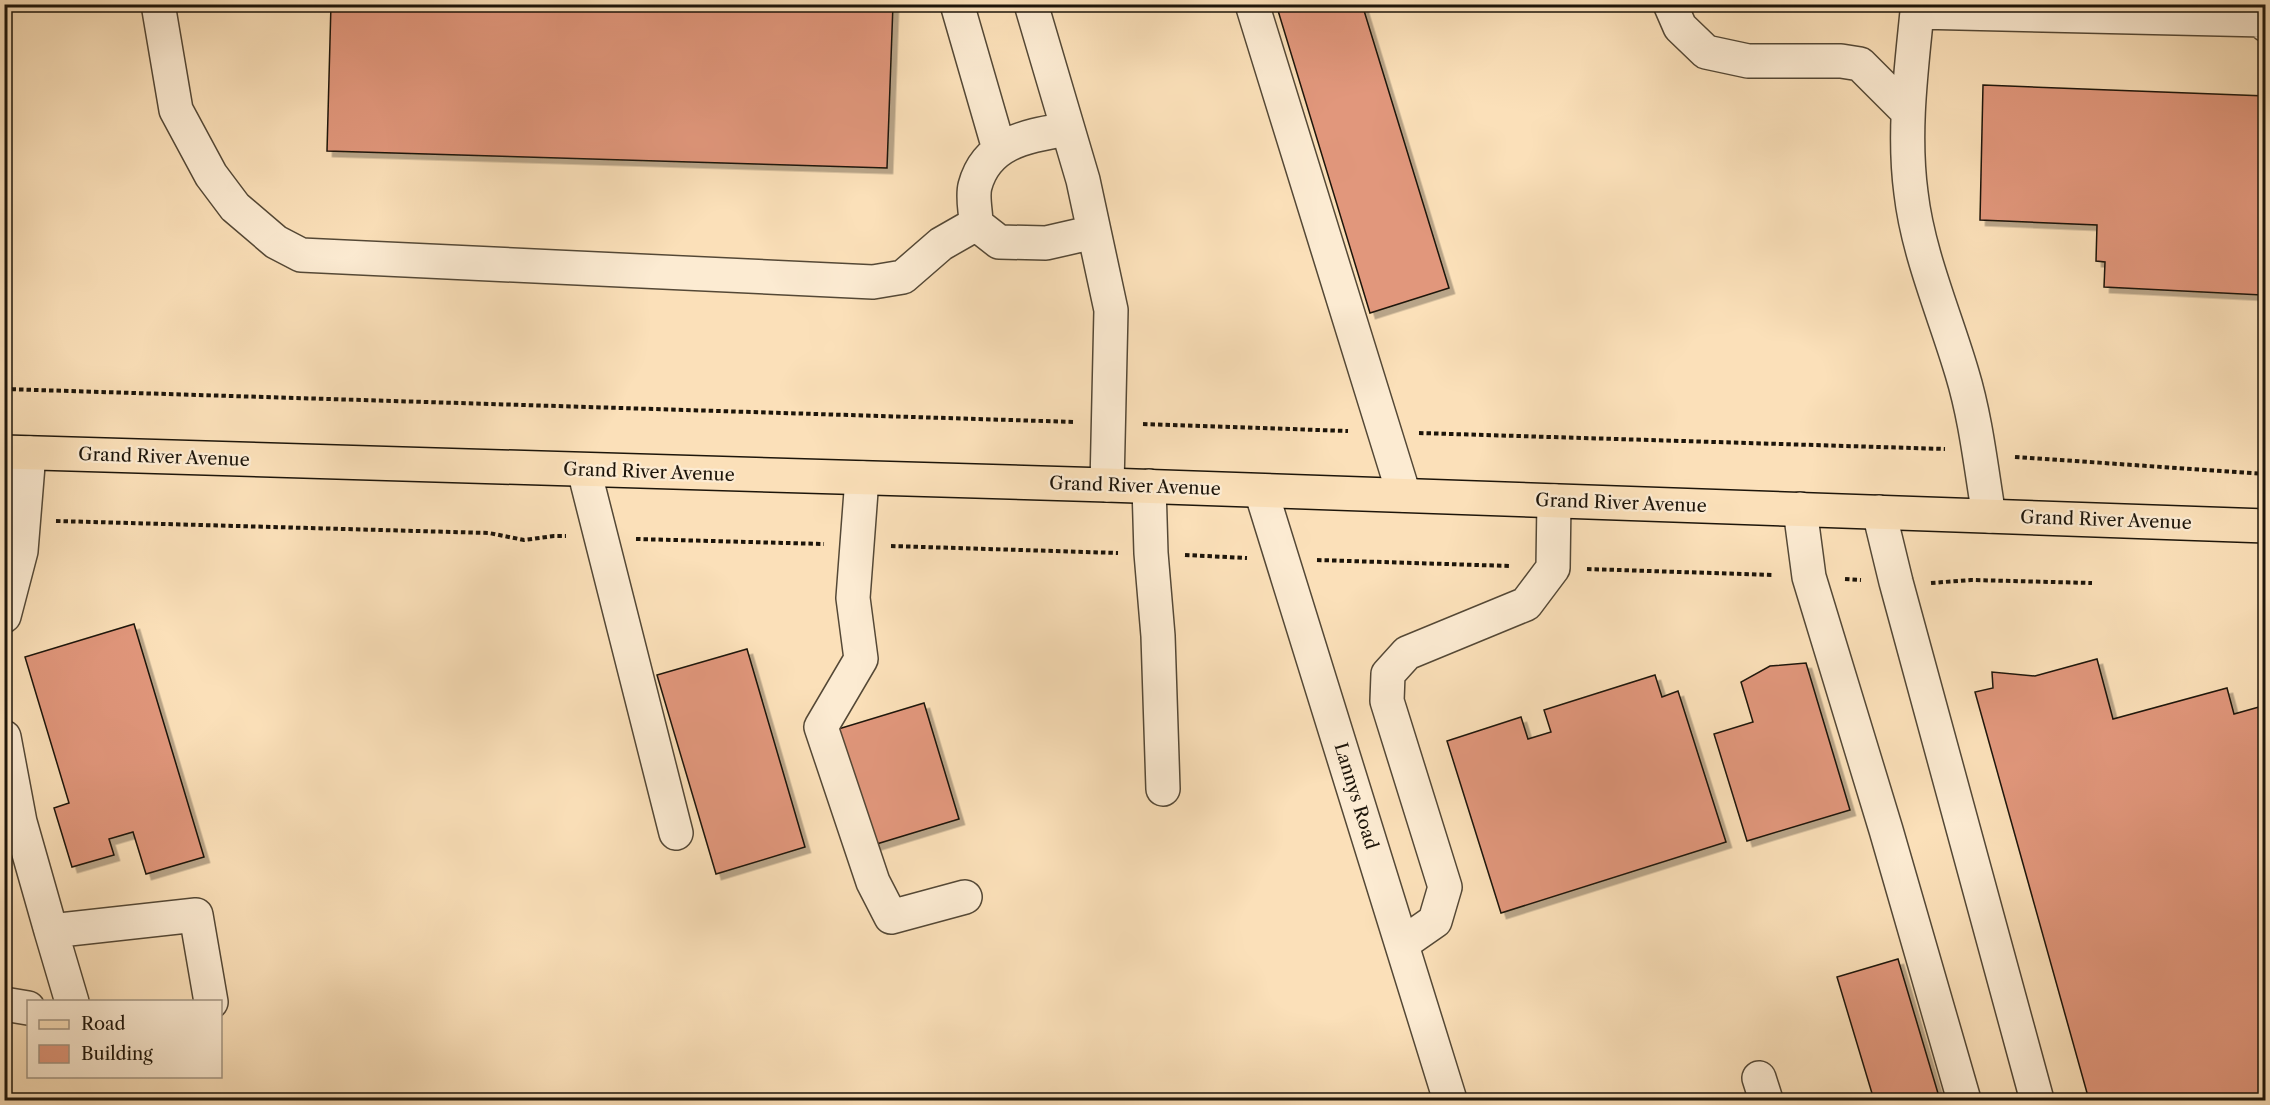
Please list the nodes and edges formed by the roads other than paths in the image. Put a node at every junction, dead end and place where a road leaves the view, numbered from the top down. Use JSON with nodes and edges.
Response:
{"nodes":[{"id":1,"x":158,"y":4,"type":"edge"},
{"id":2,"x":957,"y":4,"type":"edge"},
{"id":3,"x":1031,"y":4,"type":"edge"},
{"id":4,"x":1252,"y":4,"type":"edge"},
{"id":5,"x":1671,"y":4,"type":"edge"},
{"id":6,"x":1916,"y":8,"type":"edge"},
{"id":7,"x":2265,"y":25,"type":"edge"},
{"id":8,"x":1908,"y":112,"type":"junction"},
{"id":9,"x":1068,"y":129,"type":"junction"},
{"id":10,"x":999,"y":149,"type":"junction"},
{"id":11,"x":976,"y":224,"type":"junction"},
{"id":12,"x":1094,"y":232,"type":"junction"},
{"id":13,"x":17,"y":453,"type":"edge"},
{"id":14,"x":584,"y":470,"type":"junction"},
{"id":15,"x":862,"y":478,"type":"junction"},
{"id":16,"x":1107,"y":485,"type":"junction"},
{"id":17,"x":1149,"y":486,"type":"junction"},
{"id":18,"x":1262,"y":491,"type":"junction"},
{"id":19,"x":1404,"y":495,"type":"junction"},
{"id":20,"x":1554,"y":501,"type":"junction"},
{"id":21,"x":1800,"y":509,"type":"junction"},
{"id":22,"x":1879,"y":512,"type":"junction"},
{"id":23,"x":1989,"y":516,"type":"junction"},
{"id":24,"x":2265,"y":526,"type":"edge"},
{"id":25,"x":4,"y":616,"type":"edge"},
{"id":26,"x":4,"y":737,"type":"edge"},
{"id":27,"x":1163,"y":789,"type":"dead end"},
{"id":28,"x":676,"y":833,"type":"dead end"},
{"id":29,"x":965,"y":897,"type":"dead end"},
{"id":30,"x":51,"y":931,"type":"junction"},
{"id":31,"x":1402,"y":944,"type":"junction"},
{"id":32,"x":71,"y":1000,"type":"edge"},
{"id":33,"x":211,"y":1000,"type":"edge"},
{"id":34,"x":4,"y":1004,"type":"edge"},
{"id":35,"x":27,"y":1008,"type":"edge"},
{"id":36,"x":1450,"y":1101,"type":"edge"},
{"id":37,"x":1964,"y":1101,"type":"edge"},
{"id":38,"x":2037,"y":1101,"type":"edge"}],
"edges":[{"from":1,"to":11,"type":"street"},
{"from":2,"to":10,"type":"street"},
{"from":3,"to":9,"type":"street"},
{"from":4,"to":19,"type":"street"},
{"from":5,"to":8,"type":"street"},
{"from":6,"to":7,"type":"street"},
{"from":6,"to":8,"type":"street"},
{"from":8,"to":23,"type":"street"},
{"from":9,"to":10,"type":"street"},
{"from":9,"to":12,"type":"street"},
{"from":10,"to":11,"type":"street"},
{"from":11,"to":12,"type":"street"},
{"from":12,"to":16,"type":"street"},
{"from":13,"to":14,"type":"main road","name":"Grand River Avenue"},
{"from":13,"to":25,"type":"street"},
{"from":14,"to":15,"type":"main road","name":"Grand River Avenue"},
{"from":14,"to":28,"type":"street"},
{"from":15,"to":16,"type":"main road","name":"Grand River Avenue"},
{"from":15,"to":29,"type":"street"},
{"from":16,"to":17,"type":"main road","name":"Grand River Avenue"},
{"from":17,"to":18,"type":"main road","name":"Grand River Avenue"},
{"from":17,"to":27,"type":"street"},
{"from":18,"to":19,"type":"main road","name":"Grand River Avenue"},
{"from":18,"to":31,"type":"street","name":"Lannys Road"},
{"from":19,"to":20,"type":"main road","name":"Grand River Avenue"},
{"from":20,"to":21,"type":"main road","name":"Grand River Avenue"},
{"from":20,"to":31,"type":"street"},
{"from":21,"to":22,"type":"main road","name":"Grand River Avenue"},
{"from":21,"to":37,"type":"street"},
{"from":22,"to":23,"type":"main road","name":"Grand River Avenue"},
{"from":22,"to":38,"type":"street"},
{"from":23,"to":24,"type":"main road","name":"Grand River Avenue"},
{"from":26,"to":30,"type":"street"},
{"from":30,"to":32,"type":"street"},
{"from":30,"to":33,"type":"street"},
{"from":31,"to":36,"type":"street","name":"Lannys Road"},
{"from":34,"to":35,"type":"street"}]}
